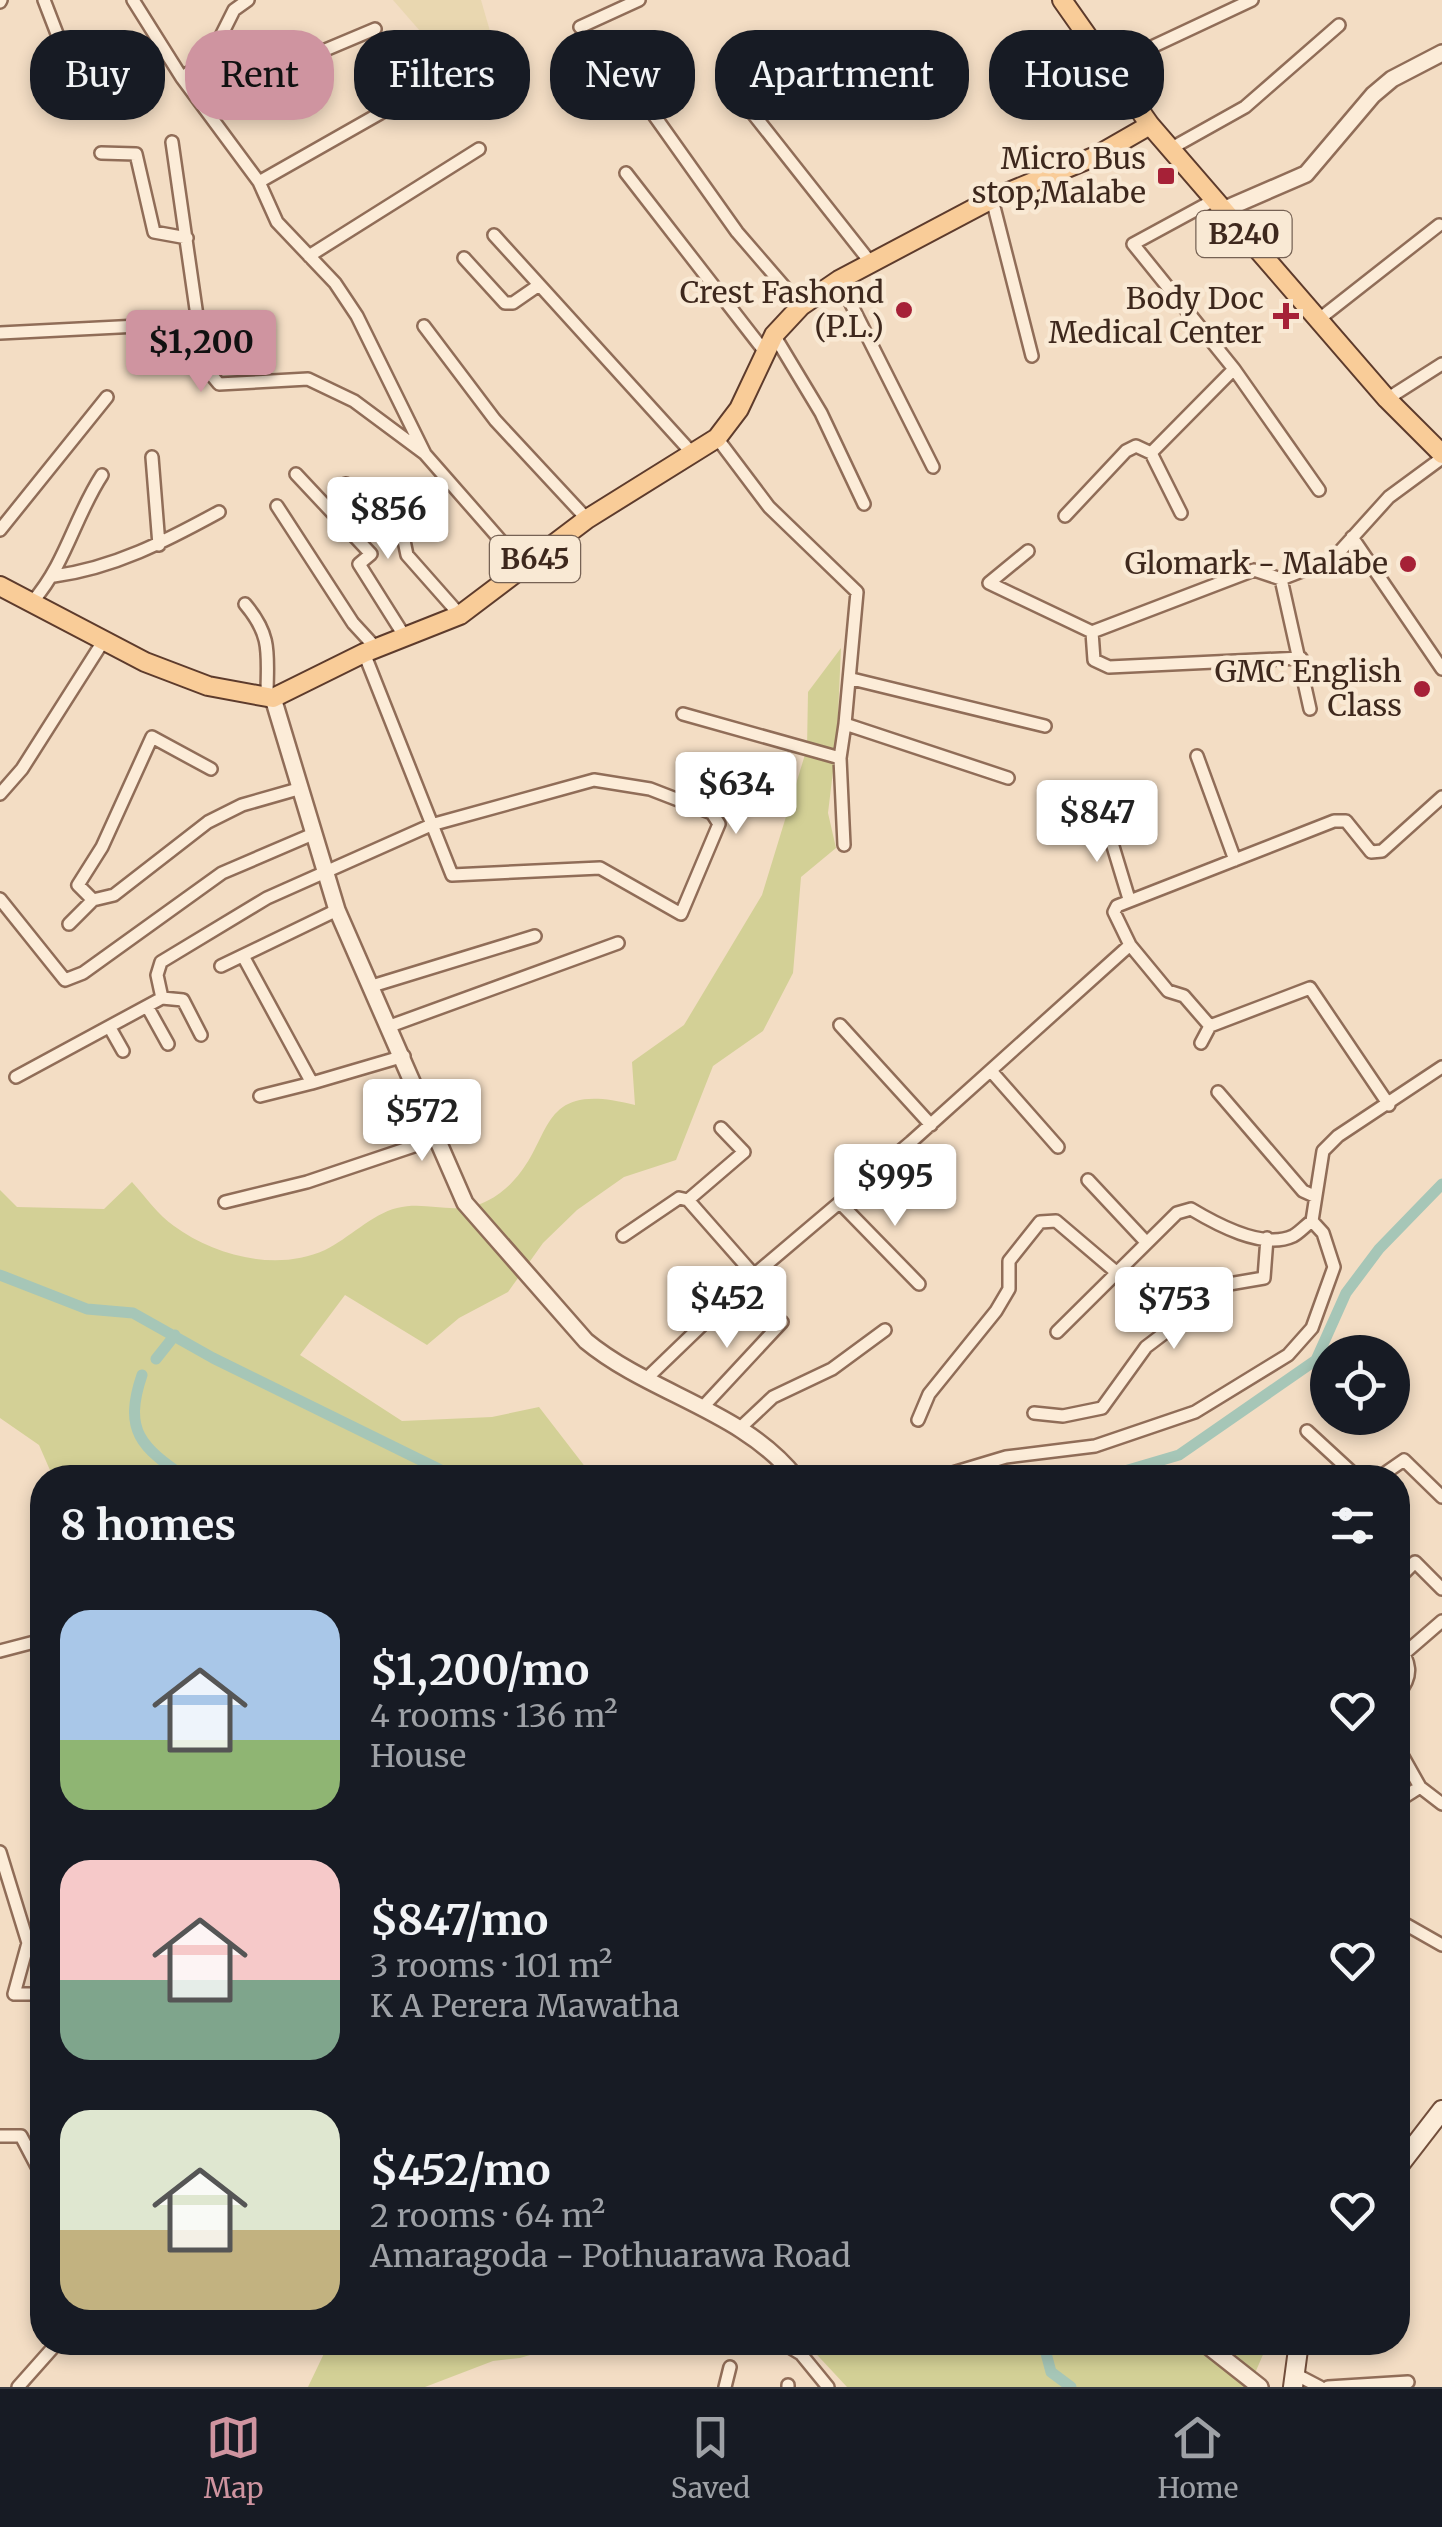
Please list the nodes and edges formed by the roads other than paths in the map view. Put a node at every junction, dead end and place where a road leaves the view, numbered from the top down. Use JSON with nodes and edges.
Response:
{"nodes":[{"id":1,"x":44,"y":0,"type":"edge"},
{"id":2,"x":133,"y":0,"type":"edge"},
{"id":3,"x":248,"y":0,"type":"edge"},
{"id":4,"x":639,"y":0,"type":"edge"},
{"id":5,"x":1062,"y":0,"type":"edge"},
{"id":6,"x":1252,"y":0,"type":"edge"},
{"id":7,"x":1339,"y":25,"type":"dead end"},
{"id":8,"x":580,"y":26,"type":"dead end"},
{"id":9,"x":375,"y":29,"type":"dead end"},
{"id":10,"x":56,"y":30,"type":"edge"},
{"id":11,"x":1081,"y":30,"type":"edge"},
{"id":12,"x":1164,"y":41,"type":"edge"},
{"id":13,"x":334,"y":46,"type":"edge"},
{"id":14,"x":1442,"y":54,"type":"edge"},
{"id":15,"x":182,"y":78,"type":"junction"},
{"id":16,"x":185,"y":82,"type":"edge"},
{"id":17,"x":213,"y":120,"type":"edge"},
{"id":18,"x":368,"y":120,"type":"edge"},
{"id":19,"x":657,"y":120,"type":"edge"},
{"id":20,"x":758,"y":120,"type":"edge"},
{"id":21,"x":1147,"y":120,"type":"edge"},
{"id":22,"x":1150,"y":124,"type":"junction"},
{"id":23,"x":172,"y":142,"type":"dead end"},
{"id":24,"x":478,"y":149,"type":"dead end"},
{"id":25,"x":1170,"y":149,"type":"junction"},
{"id":26,"x":101,"y":153,"type":"dead end"},
{"id":27,"x":626,"y":174,"type":"dead end"},
{"id":28,"x":259,"y":182,"type":"junction"},
{"id":29,"x":992,"y":199,"type":"junction"},
{"id":30,"x":1219,"y":205,"type":"junction"},
{"id":31,"x":1438,"y":225,"type":"dead end"},
{"id":32,"x":494,"y":235,"type":"dead end"},
{"id":33,"x":187,"y":238,"type":"junction"},
{"id":34,"x":309,"y":256,"type":"junction"},
{"id":35,"x":464,"y":258,"type":"dead end"},
{"id":36,"x":871,"y":264,"type":"junction"},
{"id":37,"x":839,"y":280,"type":"junction"},
{"id":38,"x":540,"y":285,"type":"junction"},
{"id":39,"x":801,"y":306,"type":"junction"},
{"id":40,"x":1318,"y":320,"type":"junction"},
{"id":41,"x":198,"y":324,"type":"junction"},
{"id":42,"x":424,"y":326,"type":"dead end"},
{"id":43,"x":0,"y":334,"type":"edge"},
{"id":44,"x":769,"y":344,"type":"junction"},
{"id":45,"x":1032,"y":356,"type":"dead end"},
{"id":46,"x":1442,"y":364,"type":"edge"},
{"id":47,"x":1234,"y":369,"type":"junction"},
{"id":48,"x":107,"y":396,"type":"dead end"},
{"id":49,"x":1387,"y":398,"type":"junction"},
{"id":50,"x":718,"y":438,"type":"junction"},
{"id":51,"x":692,"y":453,"type":"junction"},
{"id":52,"x":1150,"y":453,"type":"junction"},
{"id":53,"x":425,"y":454,"type":"junction"},
{"id":54,"x":1442,"y":456,"type":"edge"},
{"id":55,"x":152,"y":457,"type":"dead end"},
{"id":56,"x":933,"y":466,"type":"dead end"},
{"id":57,"x":296,"y":474,"type":"dead end"},
{"id":58,"x":102,"y":475,"type":"dead end"},
{"id":59,"x":346,"y":484,"type":"dead end"},
{"id":60,"x":1319,"y":490,"type":"dead end"},
{"id":61,"x":864,"y":504,"type":"dead end"},
{"id":62,"x":277,"y":506,"type":"dead end"},
{"id":63,"x":218,"y":512,"type":"dead end"},
{"id":64,"x":1181,"y":513,"type":"dead end"},
{"id":65,"x":1065,"y":516,"type":"dead end"},
{"id":66,"x":587,"y":519,"type":"junction"},
{"id":67,"x":0,"y":530,"type":"edge"},
{"id":68,"x":1352,"y":537,"type":"junction"},
{"id":69,"x":159,"y":545,"type":"junction"},
{"id":70,"x":1028,"y":551,"type":"dead end"},
{"id":71,"x":524,"y":567,"type":"junction"},
{"id":72,"x":54,"y":576,"type":"junction"},
{"id":73,"x":1281,"y":579,"type":"junction"},
{"id":74,"x":0,"y":586,"type":"edge"},
{"id":75,"x":33,"y":601,"type":"junction"},
{"id":76,"x":245,"y":604,"type":"dead end"},
{"id":77,"x":460,"y":615,"type":"junction"},
{"id":78,"x":1092,"y":632,"type":"junction"},
{"id":79,"x":406,"y":637,"type":"junction"},
{"id":80,"x":104,"y":640,"type":"junction"},
{"id":81,"x":370,"y":651,"type":"junction"},
{"id":82,"x":1301,"y":658,"type":"junction"},
{"id":83,"x":1442,"y":670,"type":"edge"},
{"id":84,"x":852,"y":679,"type":"junction"},
{"id":85,"x":270,"y":697,"type":"junction"},
{"id":86,"x":1310,"y":709,"type":"dead end"},
{"id":87,"x":683,"y":714,"type":"dead end"},
{"id":88,"x":845,"y":724,"type":"junction"},
{"id":89,"x":1045,"y":726,"type":"dead end"},
{"id":90,"x":1197,"y":756,"type":"dead end"},
{"id":91,"x":840,"y":758,"type":"junction"},
{"id":92,"x":211,"y":769,"type":"dead end"},
{"id":93,"x":1008,"y":778,"type":"dead end"},
{"id":94,"x":298,"y":789,"type":"junction"},
{"id":95,"x":0,"y":794,"type":"edge"},
{"id":96,"x":1442,"y":797,"type":"edge"},
{"id":97,"x":1104,"y":820,"type":"dead end"},
{"id":98,"x":431,"y":826,"type":"junction"},
{"id":99,"x":313,"y":834,"type":"junction"},
{"id":100,"x":844,"y":845,"type":"dead end"},
{"id":101,"x":1234,"y":860,"type":"junction"},
{"id":102,"x":324,"y":871,"type":"junction"},
{"id":103,"x":0,"y":899,"type":"edge"},
{"id":104,"x":1129,"y":899,"type":"junction"},
{"id":105,"x":94,"y":900,"type":"junction"},
{"id":106,"x":338,"y":910,"type":"junction"},
{"id":107,"x":69,"y":924,"type":"dead end"},
{"id":108,"x":535,"y":936,"type":"dead end"},
{"id":109,"x":618,"y":943,"type":"dead end"},
{"id":110,"x":1130,"y":944,"type":"junction"},
{"id":111,"x":243,"y":956,"type":"junction"},
{"id":112,"x":221,"y":966,"type":"dead end"},
{"id":113,"x":372,"y":986,"type":"junction"},
{"id":114,"x":162,"y":998,"type":"junction"},
{"id":115,"x":148,"y":1008,"type":"junction"},
{"id":116,"x":840,"y":1025,"type":"dead end"},
{"id":117,"x":390,"y":1026,"type":"junction"},
{"id":118,"x":1210,"y":1026,"type":"junction"},
{"id":119,"x":110,"y":1028,"type":"junction"},
{"id":120,"x":201,"y":1035,"type":"dead end"},
{"id":121,"x":168,"y":1044,"type":"dead end"},
{"id":122,"x":1201,"y":1044,"type":"dead end"},
{"id":123,"x":123,"y":1052,"type":"dead end"},
{"id":124,"x":404,"y":1056,"type":"junction"},
{"id":125,"x":1442,"y":1067,"type":"edge"},
{"id":126,"x":992,"y":1071,"type":"junction"},
{"id":127,"x":16,"y":1077,"type":"dead end"},
{"id":128,"x":312,"y":1083,"type":"junction"},
{"id":129,"x":1218,"y":1092,"type":"dead end"},
{"id":130,"x":260,"y":1096,"type":"dead end"},
{"id":131,"x":1389,"y":1105,"type":"junction"},
{"id":132,"x":931,"y":1125,"type":"junction"},
{"id":133,"x":720,"y":1128,"type":"dead end"},
{"id":134,"x":436,"y":1139,"type":"junction"},
{"id":135,"x":1058,"y":1148,"type":"dead end"},
{"id":136,"x":1088,"y":1180,"type":"dead end"},
{"id":137,"x":1314,"y":1196,"type":"junction"},
{"id":138,"x":688,"y":1200,"type":"junction"},
{"id":139,"x":225,"y":1202,"type":"dead end"},
{"id":140,"x":841,"y":1204,"type":"junction"},
{"id":141,"x":1312,"y":1221,"type":"junction"},
{"id":142,"x":622,"y":1236,"type":"dead end"},
{"id":143,"x":1267,"y":1238,"type":"junction"},
{"id":144,"x":1146,"y":1242,"type":"junction"},
{"id":145,"x":1116,"y":1272,"type":"junction"},
{"id":146,"x":754,"y":1275,"type":"junction"},
{"id":147,"x":919,"y":1284,"type":"dead end"},
{"id":148,"x":782,"y":1322,"type":"dead end"},
{"id":149,"x":885,"y":1330,"type":"dead end"},
{"id":150,"x":1057,"y":1332,"type":"dead end"},
{"id":151,"x":646,"y":1380,"type":"junction"},
{"id":152,"x":702,"y":1408,"type":"junction"},
{"id":153,"x":1034,"y":1413,"type":"dead end"},
{"id":154,"x":918,"y":1420,"type":"dead end"},
{"id":155,"x":738,"y":1429,"type":"junction"},
{"id":156,"x":1307,"y":1431,"type":"dead end"},
{"id":157,"x":781,"y":1465,"type":"edge"},
{"id":158,"x":979,"y":1465,"type":"edge"},
{"id":159,"x":1344,"y":1465,"type":"edge"},
{"id":160,"x":1410,"y":1466,"type":"edge"},
{"id":161,"x":1442,"y":1497,"type":"edge"},
{"id":162,"x":1410,"y":1567,"type":"edge"},
{"id":163,"x":1442,"y":1589,"type":"edge"},
{"id":164,"x":1442,"y":1620,"type":"edge"},
{"id":165,"x":30,"y":1643,"type":"edge"},
{"id":166,"x":1410,"y":1649,"type":"edge"},
{"id":167,"x":0,"y":1650,"type":"edge"},
{"id":168,"x":1410,"y":1769,"type":"edge"},
{"id":169,"x":1420,"y":1787,"type":"junction"},
{"id":170,"x":1410,"y":1793,"type":"edge"},
{"id":171,"x":1442,"y":1804,"type":"edge"},
{"id":172,"x":0,"y":1852,"type":"edge"},
{"id":173,"x":1410,"y":1927,"type":"edge"},
{"id":174,"x":1442,"y":1945,"type":"edge"},
{"id":175,"x":7,"y":1995,"type":"edge"},
{"id":176,"x":1442,"y":2110,"type":"edge"},
{"id":177,"x":0,"y":2136,"type":"edge"},
{"id":178,"x":30,"y":2144,"type":"edge"},
{"id":179,"x":1410,"y":2151,"type":"edge"},
{"id":180,"x":46,"y":2355,"type":"edge"},
{"id":181,"x":802,"y":2355,"type":"edge"},
{"id":182,"x":1219,"y":2355,"type":"edge"},
{"id":183,"x":1297,"y":2355,"type":"edge"},
{"id":184,"x":730,"y":2367,"type":"dead end"},
{"id":185,"x":1294,"y":2380,"type":"edge"},
{"id":186,"x":1408,"y":2382,"type":"dead end"},
{"id":187,"x":18,"y":2387,"type":"edge"},
{"id":188,"x":725,"y":2387,"type":"edge"},
{"id":189,"x":828,"y":2387,"type":"edge"},
{"id":190,"x":1260,"y":2387,"type":"edge"},
{"id":191,"x":1320,"y":2387,"type":"edge"},
{"id":192,"x":1328,"y":2387,"type":"edge"}],
"edges":[{"from":1,"to":10,"type":"street"},
{"from":2,"to":15,"type":"street"},
{"from":3,"to":15,"type":"street"},
{"from":4,"to":8,"type":"street"},
{"from":5,"to":11,"type":"main road","number":"B240"},
{"from":6,"to":12,"type":"street"},
{"from":7,"to":25,"type":"street"},
{"from":9,"to":13,"type":"street"},
{"from":14,"to":30,"type":"street"},
{"from":15,"to":16,"type":"street"},
{"from":17,"to":28,"type":"street"},
{"from":18,"to":28,"type":"street"},
{"from":19,"to":39,"type":"street"},
{"from":20,"to":36,"type":"street"},
{"from":21,"to":22,"type":"main road","number":"B240"},
{"from":22,"to":25,"type":"main road","number":"B240"},
{"from":22,"to":29,"type":"main road","number":"B645"},
{"from":23,"to":33,"type":"street"},
{"from":24,"to":34,"type":"street"},
{"from":25,"to":30,"type":"main road","number":"B240"},
{"from":26,"to":33,"type":"street"},
{"from":27,"to":44,"type":"street"},
{"from":28,"to":34,"type":"street"},
{"from":29,"to":36,"type":"main road","number":"B645"},
{"from":29,"to":45,"type":"street"},
{"from":30,"to":40,"type":"main road","number":"B240"},
{"from":30,"to":47,"type":"street"},
{"from":31,"to":40,"type":"street"},
{"from":32,"to":38,"type":"street"},
{"from":33,"to":41,"type":"street"},
{"from":34,"to":53,"type":"street"},
{"from":35,"to":38,"type":"street"},
{"from":36,"to":37,"type":"main road","number":"B645"},
{"from":37,"to":39,"type":"main road","number":"B645"},
{"from":37,"to":56,"type":"street"},
{"from":38,"to":51,"type":"street"},
{"from":39,"to":44,"type":"main road","number":"B645"},
{"from":40,"to":49,"type":"main road","number":"B240"},
{"from":41,"to":43,"type":"street"},
{"from":41,"to":53,"type":"street"},
{"from":42,"to":66,"type":"street"},
{"from":44,"to":50,"type":"main road","number":"B645"},
{"from":44,"to":61,"type":"street"},
{"from":46,"to":49,"type":"street"},
{"from":47,"to":52,"type":"street"},
{"from":47,"to":60,"type":"street"},
{"from":48,"to":67,"type":"street"},
{"from":49,"to":54,"type":"main road","number":"B240"},
{"from":50,"to":51,"type":"main road","number":"B645"},
{"from":50,"to":84,"type":"street"},
{"from":51,"to":66,"type":"main road","number":"B645"},
{"from":52,"to":64,"type":"street"},
{"from":52,"to":65,"type":"street"},
{"from":53,"to":71,"type":"street"},
{"from":54,"to":68,"type":"street"},
{"from":55,"to":69,"type":"street"},
{"from":57,"to":79,"type":"street"},
{"from":58,"to":72,"type":"street"},
{"from":59,"to":77,"type":"street"},
{"from":62,"to":81,"type":"street"},
{"from":63,"to":69,"type":"street"},
{"from":66,"to":71,"type":"main road","number":"B645"},
{"from":68,"to":73,"type":"street"},
{"from":68,"to":83,"type":"street"},
{"from":69,"to":72,"type":"street"},
{"from":70,"to":78,"type":"street"},
{"from":71,"to":77,"type":"main road","number":"B645"},
{"from":72,"to":75,"type":"street"},
{"from":73,"to":78,"type":"street"},
{"from":73,"to":82,"type":"street"},
{"from":74,"to":75,"type":"main road"},
{"from":75,"to":80,"type":"main road"},
{"from":76,"to":85,"type":"street"},
{"from":77,"to":79,"type":"main road","number":"B645"},
{"from":78,"to":82,"type":"street"},
{"from":79,"to":81,"type":"main road","number":"B645"},
{"from":80,"to":85,"type":"main road"},
{"from":80,"to":95,"type":"street"},
{"from":81,"to":85,"type":"main road","number":"B645"},
{"from":81,"to":98,"type":"street"},
{"from":82,"to":86,"type":"street"},
{"from":84,"to":88,"type":"street"},
{"from":84,"to":89,"type":"street"},
{"from":85,"to":94,"type":"street"},
{"from":87,"to":91,"type":"street"},
{"from":88,"to":91,"type":"street"},
{"from":88,"to":93,"type":"street"},
{"from":90,"to":101,"type":"street"},
{"from":91,"to":100,"type":"street"},
{"from":92,"to":105,"type":"street"},
{"from":94,"to":99,"type":"street"},
{"from":94,"to":105,"type":"street"},
{"from":96,"to":101,"type":"street"},
{"from":97,"to":104,"type":"street"},
{"from":98,"to":98,"type":"street"},
{"from":98,"to":102,"type":"street"},
{"from":99,"to":102,"type":"street"},
{"from":99,"to":103,"type":"street"},
{"from":101,"to":104,"type":"street"},
{"from":102,"to":106,"type":"street"},
{"from":102,"to":114,"type":"street"},
{"from":104,"to":110,"type":"street"},
{"from":105,"to":107,"type":"street"},
{"from":106,"to":111,"type":"street"},
{"from":106,"to":113,"type":"street"},
{"from":108,"to":113,"type":"street"},
{"from":109,"to":117,"type":"street"},
{"from":110,"to":118,"type":"street"},
{"from":110,"to":126,"type":"street"},
{"from":111,"to":112,"type":"street"},
{"from":111,"to":128,"type":"street"},
{"from":113,"to":117,"type":"street"},
{"from":114,"to":115,"type":"street"},
{"from":114,"to":120,"type":"street"},
{"from":115,"to":119,"type":"street"},
{"from":115,"to":121,"type":"street"},
{"from":116,"to":132,"type":"street"},
{"from":117,"to":124,"type":"street"},
{"from":118,"to":122,"type":"street"},
{"from":118,"to":131,"type":"street"},
{"from":119,"to":123,"type":"street"},
{"from":119,"to":127,"type":"street"},
{"from":124,"to":128,"type":"street"},
{"from":124,"to":134,"type":"street"},
{"from":125,"to":131,"type":"street"},
{"from":126,"to":132,"type":"street"},
{"from":126,"to":135,"type":"street"},
{"from":128,"to":130,"type":"street"},
{"from":129,"to":137,"type":"street"},
{"from":131,"to":137,"type":"street"},
{"from":132,"to":140,"type":"street"},
{"from":133,"to":138,"type":"street"},
{"from":134,"to":139,"type":"street"},
{"from":134,"to":151,"type":"street"},
{"from":136,"to":144,"type":"street"},
{"from":137,"to":141,"type":"street"},
{"from":138,"to":142,"type":"street"},
{"from":138,"to":146,"type":"street"},
{"from":140,"to":146,"type":"street"},
{"from":140,"to":147,"type":"street"},
{"from":141,"to":143,"type":"street"},
{"from":141,"to":158,"type":"street"},
{"from":143,"to":144,"type":"street"},
{"from":143,"to":153,"type":"street"},
{"from":144,"to":145,"type":"street"},
{"from":145,"to":150,"type":"street"},
{"from":145,"to":154,"type":"street"},
{"from":146,"to":151,"type":"street"},
{"from":148,"to":152,"type":"street"},
{"from":149,"to":155,"type":"street"},
{"from":151,"to":152,"type":"street"},
{"from":152,"to":155,"type":"street"},
{"from":155,"to":157,"type":"street"},
{"from":156,"to":159,"type":"street"},
{"from":160,"to":161,"type":"street"},
{"from":162,"to":163,"type":"street"},
{"from":164,"to":166,"type":"street"},
{"from":165,"to":167,"type":"street"},
{"from":168,"to":169,"type":"street"},
{"from":169,"to":170,"type":"street"},
{"from":169,"to":171,"type":"street"},
{"from":172,"to":175,"type":"street"},
{"from":173,"to":174,"type":"street"},
{"from":176,"to":179,"type":"main road"},
{"from":177,"to":178,"type":"street"},
{"from":180,"to":187,"type":"street"},
{"from":181,"to":189,"type":"street"},
{"from":182,"to":190,"type":"street"},
{"from":183,"to":185,"type":"main road"},
{"from":184,"to":188,"type":"street"},
{"from":185,"to":191,"type":"street"},
{"from":186,"to":192,"type":"street"}]}
